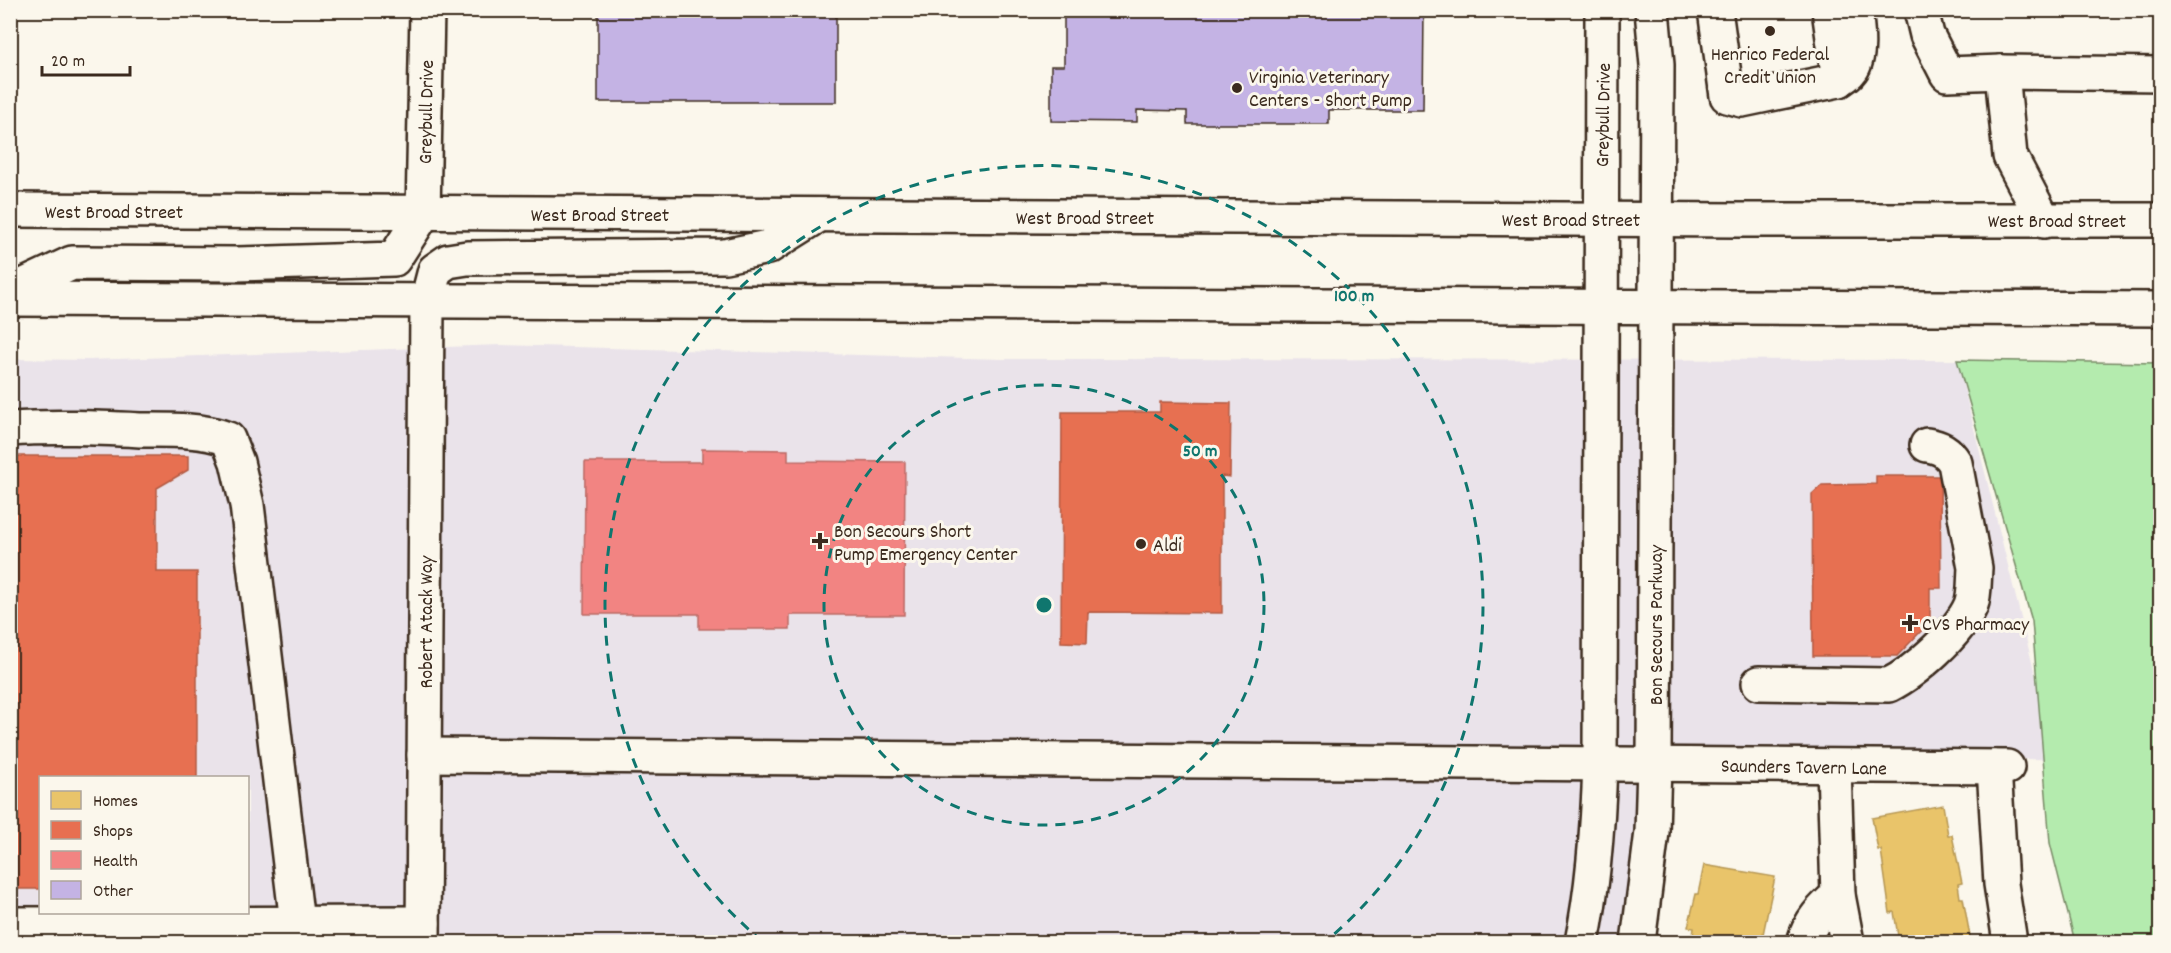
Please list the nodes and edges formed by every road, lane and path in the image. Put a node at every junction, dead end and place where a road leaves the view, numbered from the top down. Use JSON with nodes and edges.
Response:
{"nodes":[{"id":1,"x":427,"y":10,"type":"edge"},
{"id":2,"x":1602,"y":10,"type":"edge"},
{"id":3,"x":1652,"y":10,"type":"edge"},
{"id":4,"x":1715,"y":10,"type":"edge"},
{"id":5,"x":1829,"y":10,"type":"edge"},
{"id":6,"x":1855,"y":10,"type":"edge"},
{"id":7,"x":1921,"y":10,"type":"edge"},
{"id":8,"x":2002,"y":72,"type":"junction"},
{"id":9,"x":2160,"y":74,"type":"edge"},
{"id":10,"x":1839,"y":80,"type":"junction"},
{"id":11,"x":10,"y":210,"type":"edge"},
{"id":12,"x":423,"y":214,"type":"junction"},
{"id":13,"x":819,"y":215,"type":"junction"},
{"id":14,"x":1602,"y":219,"type":"junction"},
{"id":15,"x":1656,"y":219,"type":"junction"},
{"id":16,"x":2160,"y":220,"type":"edge"},
{"id":17,"x":2044,"y":221,"type":"junction"},
{"id":18,"x":10,"y":292,"type":"edge"},
{"id":19,"x":10,"y":299,"type":"edge"},
{"id":20,"x":426,"y":301,"type":"junction"},
{"id":21,"x":1601,"y":307,"type":"junction"},
{"id":22,"x":1655,"y":307,"type":"junction"},
{"id":23,"x":2160,"y":309,"type":"edge"},
{"id":24,"x":10,"y":429,"type":"edge"},
{"id":25,"x":1927,"y":445,"type":"dead end"},
{"id":26,"x":1759,"y":683,"type":"dead end"},
{"id":27,"x":424,"y":755,"type":"junction"},
{"id":28,"x":1600,"y":764,"type":"junction"},
{"id":29,"x":1654,"y":764,"type":"junction"},
{"id":30,"x":1834,"y":767,"type":"junction"},
{"id":31,"x":1838,"y":895,"type":"junction"},
{"id":32,"x":297,"y":923,"type":"junction"},
{"id":33,"x":10,"y":924,"type":"edge"},
{"id":34,"x":423,"y":933,"type":"edge"},
{"id":35,"x":1582,"y":942,"type":"edge"},
{"id":36,"x":1638,"y":942,"type":"edge"},
{"id":37,"x":1804,"y":942,"type":"edge"},
{"id":38,"x":1847,"y":942,"type":"edge"},
{"id":39,"x":2010,"y":942,"type":"edge"}],
"edges":[{"from":1,"to":12,"type":"main road","name":"Greybull Drive"},
{"from":2,"to":14,"type":"main road","name":"Greybull Drive"},
{"from":3,"to":15,"type":"main road"},
{"from":4,"to":10,"type":"main road"},
{"from":5,"to":10,"type":"main road"},
{"from":6,"to":10,"type":"main road"},
{"from":7,"to":8,"type":"main road"},
{"from":8,"to":9,"type":"main road"},
{"from":8,"to":17,"type":"main road"},
{"from":11,"to":12,"type":"main road","name":"West Broad Street"},
{"from":12,"to":13,"type":"main road","name":"West Broad Street"},
{"from":12,"to":18,"type":"main road"},
{"from":13,"to":14,"type":"main road","name":"West Broad Street"},
{"from":13,"to":20,"type":"main road","name":"Robert Atack Way"},
{"from":14,"to":15,"type":"main road","name":"West Broad Street"},
{"from":14,"to":21,"type":"main road","name":"Greybull Drive"},
{"from":15,"to":17,"type":"main road","name":"West Broad Street"},
{"from":15,"to":22,"type":"main road","name":"Bon Secours Parkway"},
{"from":16,"to":17,"type":"main road","name":"West Broad Street"},
{"from":19,"to":20,"type":"main road"},
{"from":20,"to":21,"type":"main road"},
{"from":20,"to":27,"type":"main road","name":"Robert Atack Way"},
{"from":21,"to":22,"type":"main road"},
{"from":21,"to":28,"type":"main road"},
{"from":22,"to":23,"type":"main road"},
{"from":22,"to":29,"type":"main road","name":"Bon Secours Parkway"},
{"from":24,"to":32,"type":"main road"},
{"from":25,"to":26,"type":"main road"},
{"from":27,"to":28,"type":"main road","name":"Saunders Tavern Lane"},
{"from":27,"to":34,"type":"main road","name":"Robert Atack Way"},
{"from":28,"to":29,"type":"main road","name":"Saunders Tavern Lane"},
{"from":28,"to":35,"type":"main road"},
{"from":29,"to":30,"type":"main road","name":"Saunders Tavern Lane"},
{"from":29,"to":36,"type":"main road","name":"Bon Secours Parkway"},
{"from":30,"to":31,"type":"main road"},
{"from":30,"to":39,"type":"main road","name":"Saunders Tavern Lane"},
{"from":31,"to":37,"type":"main road"},
{"from":31,"to":38,"type":"main road"},
{"from":32,"to":33,"type":"main road"},
{"from":32,"to":34,"type":"main road"}]}
